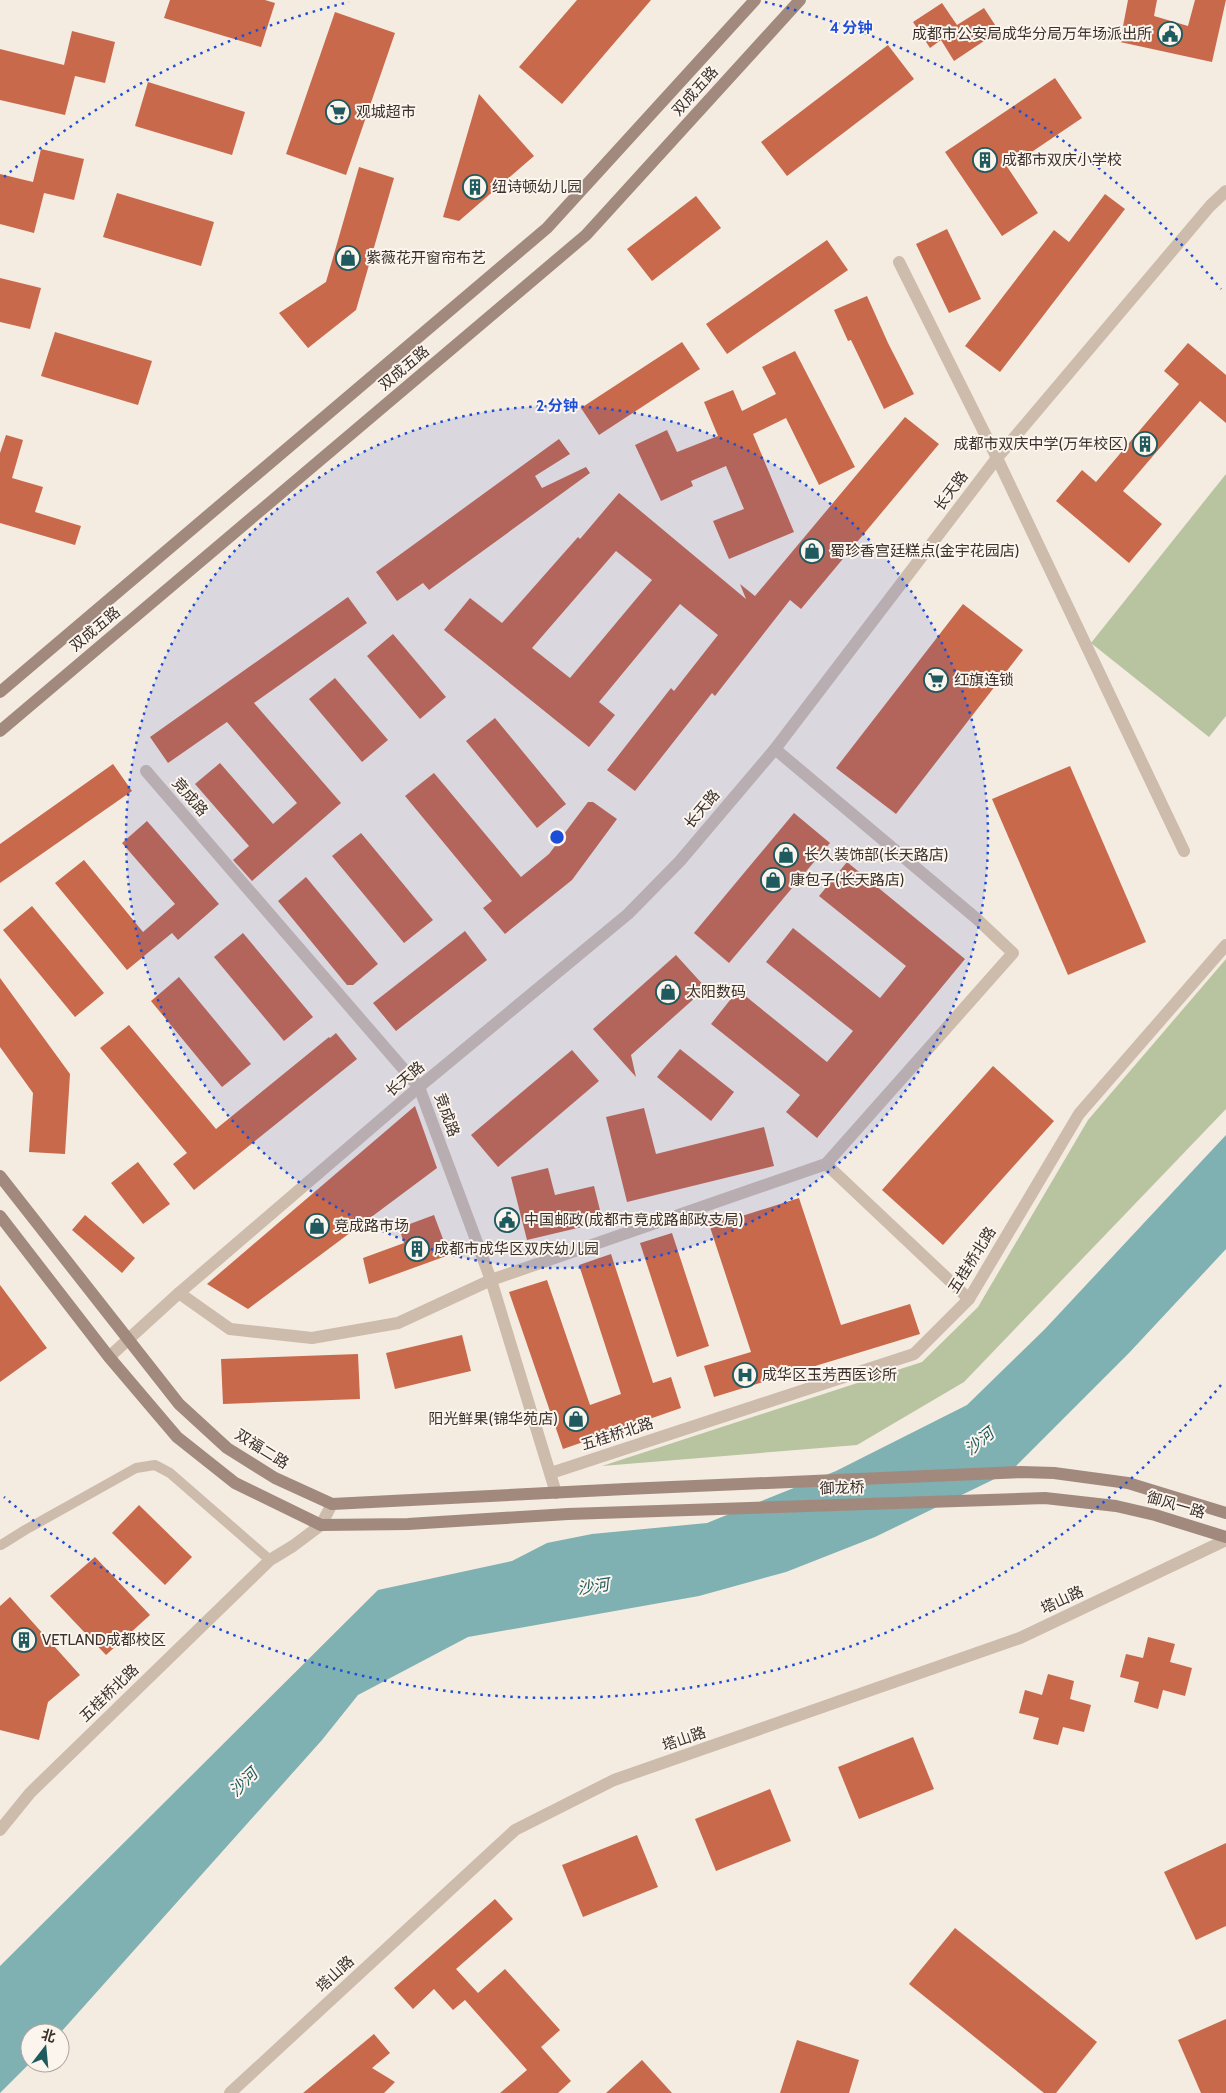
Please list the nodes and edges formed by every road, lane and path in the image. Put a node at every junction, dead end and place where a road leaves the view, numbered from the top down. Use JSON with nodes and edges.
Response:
{"nodes":[{"id":1,"x":755,"y":0,"type":"edge"},
{"id":2,"x":800,"y":0,"type":"edge"},
{"id":3,"x":1226,"y":191,"type":"edge"},
{"id":4,"x":899,"y":262,"type":"dead end"},
{"id":5,"x":997,"y":458,"type":"junction"},
{"id":6,"x":0,"y":692,"type":"edge"},
{"id":7,"x":0,"y":731,"type":"edge"},
{"id":8,"x":774,"y":749,"type":"junction"},
{"id":9,"x":146,"y":771,"type":"dead end"},
{"id":10,"x":1184,"y":851,"type":"dead end"},
{"id":11,"x":1226,"y":945,"type":"edge"},
{"id":12,"x":419,"y":1087,"type":"junction"},
{"id":13,"x":826,"y":1164,"type":"junction"},
{"id":14,"x":0,"y":1176,"type":"edge"},
{"id":15,"x":0,"y":1216,"type":"edge"},
{"id":16,"x":491,"y":1280,"type":"junction"},
{"id":17,"x":179,"y":1293,"type":"junction"},
{"id":18,"x":969,"y":1299,"type":"junction"},
{"id":19,"x":129,"y":1339,"type":"junction"},
{"id":20,"x":109,"y":1358,"type":"junction"},
{"id":21,"x":551,"y":1473,"type":"junction"},
{"id":22,"x":1128,"y":1483,"type":"joint"},
{"id":23,"x":626,"y":1489,"type":"joint"},
{"id":24,"x":556,"y":1493,"type":"junction"},
{"id":25,"x":332,"y":1504,"type":"junction"},
{"id":26,"x":1116,"y":1506,"type":"joint"},
{"id":27,"x":1226,"y":1513,"type":"edge"},
{"id":28,"x":321,"y":1525,"type":"junction"},
{"id":29,"x":1226,"y":1539,"type":"edge"},
{"id":30,"x":1,"y":1545,"type":"edge"},
{"id":31,"x":270,"y":1560,"type":"junction"},
{"id":32,"x":0,"y":1830,"type":"edge"},
{"id":33,"x":230,"y":2093,"type":"edge"}],
"edges":[{"from":1,"to":6,"type":"main road","name":"双成五路"},
{"from":2,"to":7,"type":"main road","name":"双成五路"},
{"from":3,"to":5,"type":"street","name":"长天路"},
{"from":4,"to":5,"type":"street"},
{"from":5,"to":8,"type":"street","name":"长天路"},
{"from":5,"to":10,"type":"street"},
{"from":8,"to":12,"type":"street","name":"长天路"},
{"from":8,"to":13,"type":"street"},
{"from":9,"to":12,"type":"street","name":"竞成路"},
{"from":11,"to":18,"type":"street","name":"五桂桥北路"},
{"from":12,"to":16,"type":"street","name":"竞成路"},
{"from":12,"to":17,"type":"street","name":"长天路"},
{"from":13,"to":16,"type":"street"},
{"from":13,"to":18,"type":"street"},
{"from":14,"to":19,"type":"main road","name":"双福二路"},
{"from":15,"to":20,"type":"main road"},
{"from":16,"to":17,"type":"street"},
{"from":16,"to":21,"type":"street","name":"竞成路"},
{"from":17,"to":19,"type":"street","name":"长天路"},
{"from":18,"to":21,"type":"street","name":"五桂桥北路"},
{"from":19,"to":20,"type":"street","name":"长天路"},
{"from":19,"to":25,"type":"main road","name":"双福二路"},
{"from":20,"to":28,"type":"main road"},
{"from":21,"to":24,"type":"street","name":"竞成路"},
{"from":22,"to":23,"type":"main road","name":"御龙桥"},
{"from":22,"to":27,"type":"main road","name":"御风一路"},
{"from":23,"to":24,"type":"main road","name":"双福二路"},
{"from":24,"to":25,"type":"main road","name":"双福二路"},
{"from":25,"to":28,"type":"street","name":"五桂桥北路"},
{"from":26,"to":28,"type":"main road","name":"御龙桥"},
{"from":26,"to":29,"type":"main road","name":"御风一路"},
{"from":28,"to":31,"type":"street","name":"五桂桥北路"},
{"from":29,"to":33,"type":"street","name":"塔山路"},
{"from":30,"to":31,"type":"lane"},
{"from":31,"to":32,"type":"street","name":"五桂桥北路"}]}
